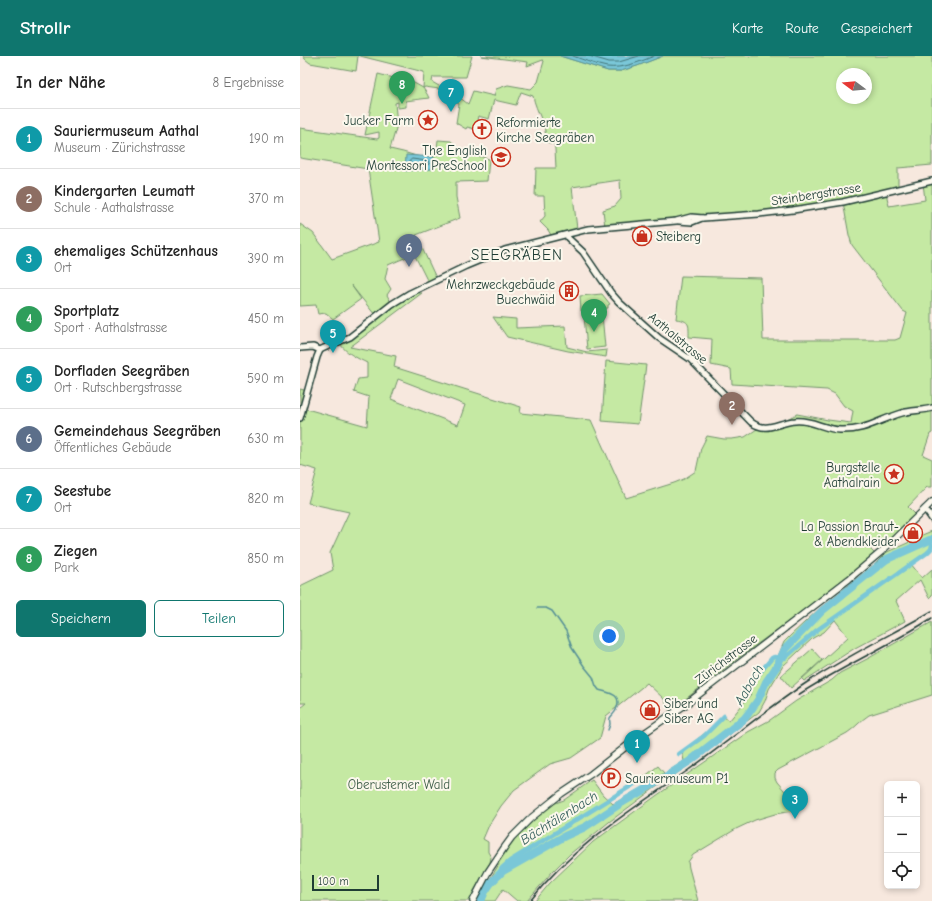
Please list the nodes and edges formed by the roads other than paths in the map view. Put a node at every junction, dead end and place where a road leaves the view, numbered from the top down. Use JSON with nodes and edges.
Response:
{"nodes":[{"id":1,"x":932,"y":181,"type":"edge"},
{"id":2,"x":567,"y":235,"type":"junction"},
{"id":3,"x":300,"y":348,"type":"edge"},
{"id":4,"x":320,"y":350,"type":"junction"},
{"id":5,"x":932,"y":408,"type":"edge"},
{"id":6,"x":300,"y":418,"type":"edge"},
{"id":7,"x":932,"y":502,"type":"edge"},
{"id":8,"x":925,"y":509,"type":"junction"},
{"id":9,"x":932,"y":519,"type":"edge"},
{"id":10,"x":473,"y":901,"type":"edge"}],
"edges":[{"from":1,"to":2,"type":"street","name":"Steinbergstrasse"},
{"from":2,"to":4,"type":"street","name":"Steinbergstrasse"},
{"from":2,"to":5,"type":"street","name":"Aathalstrasse"},
{"from":3,"to":4,"type":"street"},
{"from":4,"to":6,"type":"street"},
{"from":7,"to":8,"type":"main road","name":"Zürichstrasse"},
{"from":8,"to":9,"type":"street"},
{"from":8,"to":10,"type":"main road","name":"Zürichstrasse"}]}
